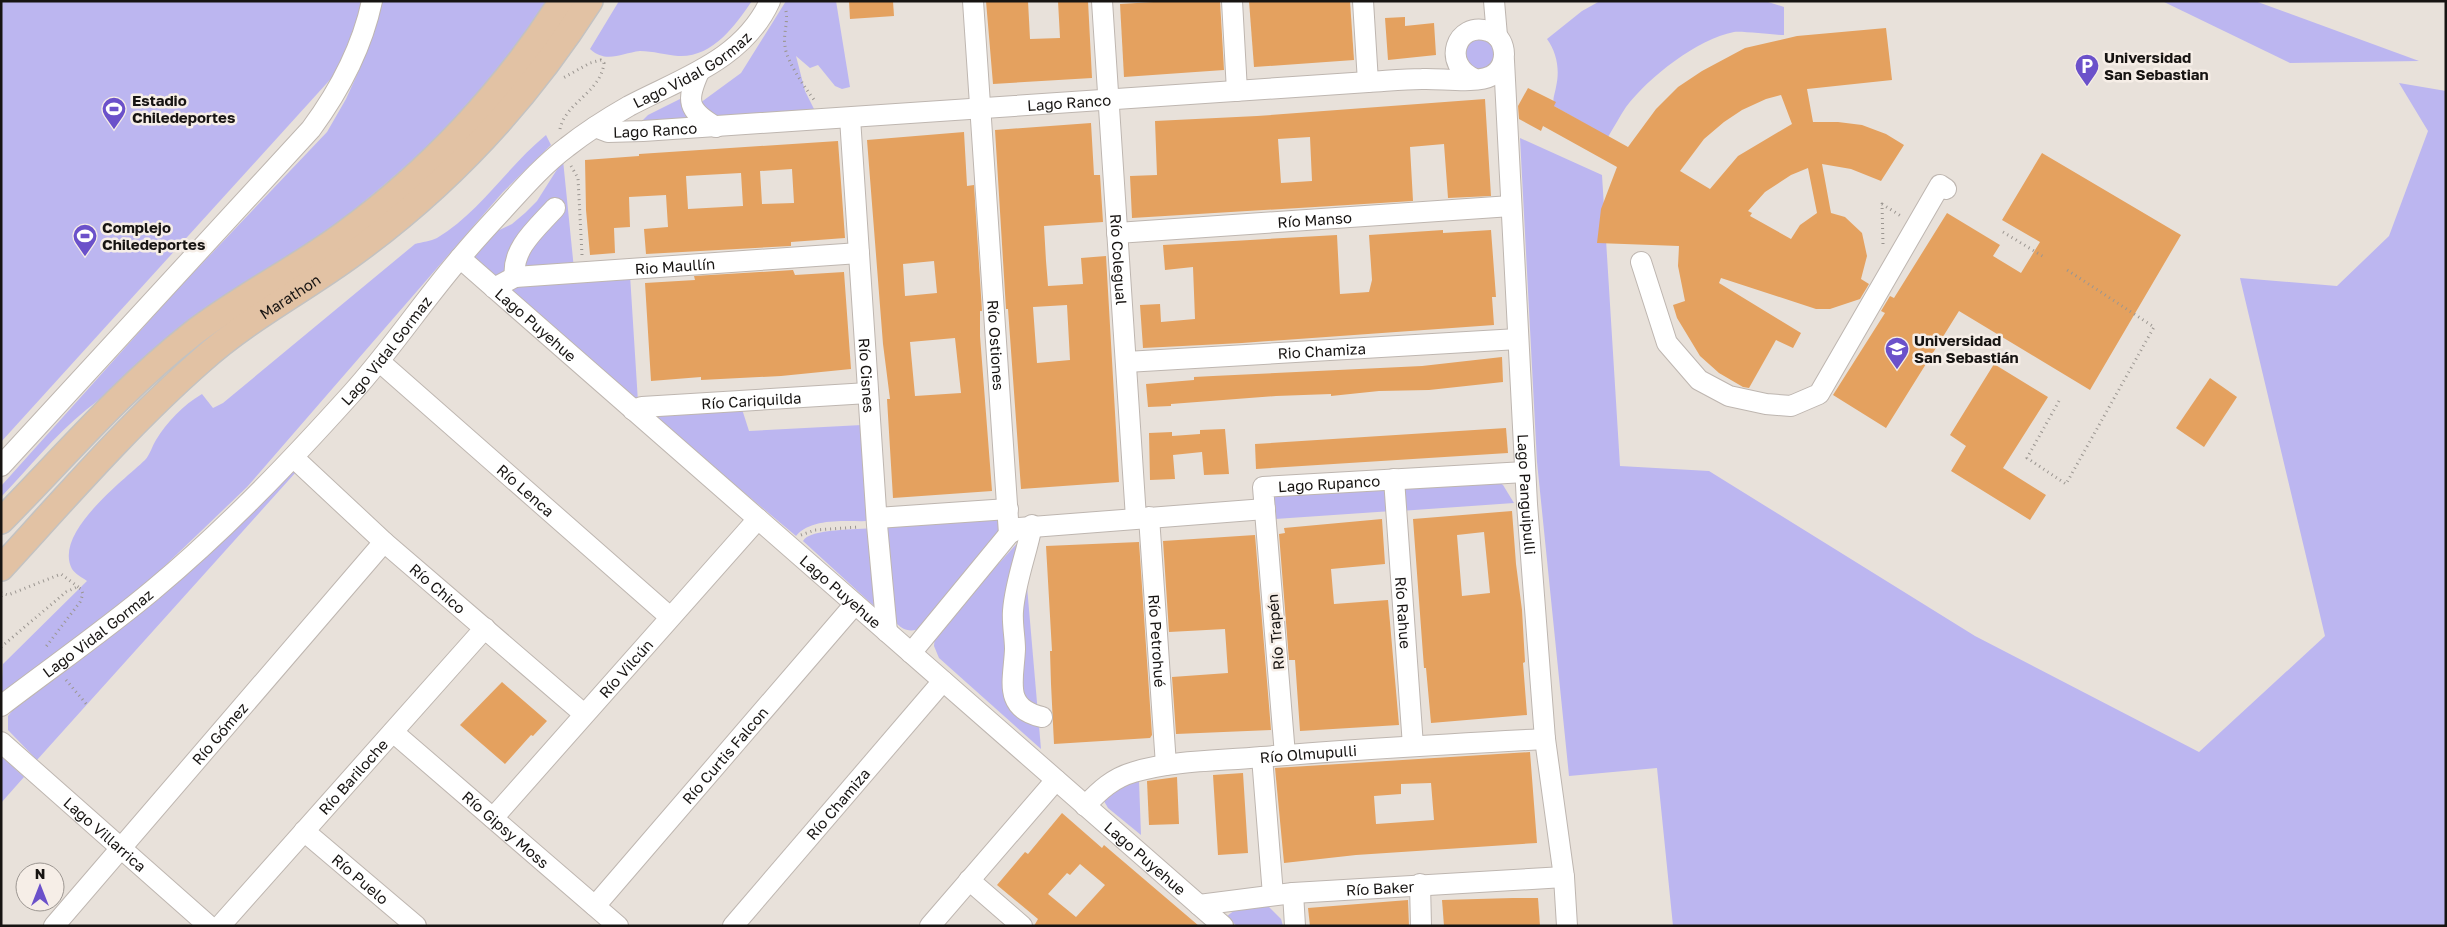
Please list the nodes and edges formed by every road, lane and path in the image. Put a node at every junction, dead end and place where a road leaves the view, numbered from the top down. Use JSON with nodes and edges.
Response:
{"nodes":[{"id":1,"x":372,"y":1,"type":"edge"},
{"id":2,"x":590,"y":1,"type":"edge"},
{"id":3,"x":973,"y":1,"type":"edge"},
{"id":4,"x":1102,"y":1,"type":"edge"},
{"id":5,"x":1232,"y":1,"type":"edge"},
{"id":6,"x":1363,"y":1,"type":"edge"},
{"id":7,"x":1494,"y":1,"type":"edge"},
{"id":8,"x":778,"y":4,"type":"edge"},
{"id":9,"x":564,"y":13,"type":"edge"},
{"id":10,"x":1497,"y":36,"type":"junction"},
{"id":11,"x":1455,"y":52,"type":"junction"},
{"id":12,"x":1504,"y":61,"type":"junction"},
{"id":13,"x":699,"y":72,"type":"junction"},
{"id":14,"x":1423,"y":79,"type":"junction"},
{"id":15,"x":1475,"y":79,"type":"junction"},
{"id":16,"x":556,"y":82,"type":"dead end"},
{"id":17,"x":1368,"y":82,"type":"junction"},
{"id":18,"x":1237,"y":90,"type":"junction"},
{"id":19,"x":1108,"y":99,"type":"junction"},
{"id":20,"x":980,"y":108,"type":"junction"},
{"id":21,"x":850,"y":118,"type":"junction"},
{"id":22,"x":830,"y":119,"type":"junction"},
{"id":23,"x":595,"y":127,"type":"junction"},
{"id":24,"x":716,"y":127,"type":"junction"},
{"id":25,"x":560,"y":132,"type":"dead end"},
{"id":26,"x":575,"y":171,"type":"dead end"},
{"id":27,"x":1946,"y":189,"type":"dead end"},
{"id":28,"x":1511,"y":206,"type":"junction"},
{"id":29,"x":555,"y":208,"type":"dead end"},
{"id":30,"x":2002,"y":232,"type":"dead end"},
{"id":31,"x":1118,"y":233,"type":"junction"},
{"id":32,"x":859,"y":253,"type":"junction"},
{"id":33,"x":2044,"y":257,"type":"dead end"},
{"id":34,"x":460,"y":258,"type":"junction"},
{"id":35,"x":1641,"y":262,"type":"dead end"},
{"id":36,"x":2064,"y":268,"type":"dead end"},
{"id":37,"x":583,"y":273,"type":"junction"},
{"id":38,"x":515,"y":277,"type":"junction"},
{"id":39,"x":494,"y":288,"type":"junction"},
{"id":40,"x":1518,"y":339,"type":"junction"},
{"id":41,"x":380,"y":362,"type":"junction"},
{"id":42,"x":1126,"y":362,"type":"junction"},
{"id":43,"x":868,"y":393,"type":"junction"},
{"id":44,"x":2059,"y":401,"type":"dead end"},
{"id":45,"x":633,"y":410,"type":"junction"},
{"id":46,"x":294,"y":458,"type":"junction"},
{"id":47,"x":1,"y":466,"type":"edge"},
{"id":48,"x":1524,"y":472,"type":"junction"},
{"id":49,"x":1394,"y":479,"type":"junction"},
{"id":50,"x":1008,"y":508,"type":"junction"},
{"id":51,"x":1265,"y":509,"type":"junction"},
{"id":52,"x":1142,"y":517,"type":"junction"},
{"id":53,"x":758,"y":519,"type":"junction"},
{"id":54,"x":1,"y":521,"type":"edge"},
{"id":55,"x":877,"y":522,"type":"junction"},
{"id":56,"x":1032,"y":525,"type":"junction"},
{"id":57,"x":1010,"y":534,"type":"junction"},
{"id":58,"x":384,"y":542,"type":"junction"},
{"id":59,"x":787,"y":545,"type":"junction"},
{"id":60,"x":4,"y":563,"type":"edge"},
{"id":61,"x":81,"y":589,"type":"junction"},
{"id":62,"x":1,"y":594,"type":"edge"},
{"id":63,"x":1,"y":601,"type":"edge"},
{"id":64,"x":855,"y":604,"type":"junction"},
{"id":65,"x":670,"y":617,"type":"junction"},
{"id":66,"x":486,"y":628,"type":"junction"},
{"id":67,"x":887,"y":632,"type":"junction"},
{"id":68,"x":1,"y":647,"type":"edge"},
{"id":69,"x":911,"y":653,"type":"junction"},
{"id":70,"x":55,"y":666,"type":"junction"},
{"id":71,"x":943,"y":681,"type":"junction"},
{"id":72,"x":1,"y":706,"type":"edge"},
{"id":73,"x":88,"y":706,"type":"dead end"},
{"id":74,"x":584,"y":714,"type":"junction"},
{"id":75,"x":1042,"y":717,"type":"dead end"},
{"id":76,"x":393,"y":732,"type":"junction"},
{"id":77,"x":1545,"y":738,"type":"junction"},
{"id":78,"x":1,"y":742,"type":"edge"},
{"id":79,"x":1413,"y":746,"type":"junction"},
{"id":80,"x":1285,"y":755,"type":"junction"},
{"id":81,"x":1262,"y":757,"type":"junction"},
{"id":82,"x":1166,"y":765,"type":"junction"},
{"id":83,"x":1056,"y":780,"type":"junction"},
{"id":84,"x":1085,"y":806,"type":"junction"},
{"id":85,"x":493,"y":818,"type":"junction"},
{"id":86,"x":304,"y":831,"type":"junction"},
{"id":87,"x":121,"y":848,"type":"junction"},
{"id":88,"x":1564,"y":877,"type":"junction"},
{"id":89,"x":969,"y":880,"type":"junction"},
{"id":90,"x":1420,"y":884,"type":"junction"},
{"id":91,"x":1293,"y":893,"type":"junction"},
{"id":92,"x":1273,"y":895,"type":"junction"},
{"id":93,"x":1199,"y":905,"type":"junction"},
{"id":94,"x":595,"y":906,"type":"junction"},
{"id":95,"x":54,"y":926,"type":"edge"},
{"id":96,"x":209,"y":926,"type":"edge"},
{"id":97,"x":220,"y":926,"type":"edge"},
{"id":98,"x":416,"y":926,"type":"edge"},
{"id":99,"x":618,"y":926,"type":"edge"},
{"id":100,"x":733,"y":926,"type":"edge"},
{"id":101,"x":930,"y":926,"type":"edge"},
{"id":102,"x":1022,"y":926,"type":"edge"},
{"id":103,"x":1223,"y":926,"type":"edge"},
{"id":104,"x":1295,"y":926,"type":"edge"},
{"id":105,"x":1421,"y":926,"type":"edge"},
{"id":106,"x":1567,"y":926,"type":"edge"}],
"edges":[{"from":1,"to":47,"type":"street"},
{"from":2,"to":9,"type":"main road"},
{"from":3,"to":20,"type":"street","name":"Río Ostiones"},
{"from":4,"to":19,"type":"street","name":"Río Colegual"},
{"from":5,"to":18,"type":"street"},
{"from":6,"to":17,"type":"street"},
{"from":7,"to":10,"type":"street"},
{"from":8,"to":13,"type":"street","name":"Lago Vidal Gormaz"},
{"from":8,"to":22,"type":"path"},
{"from":9,"to":54,"type":"main road","name":"Marathon"},
{"from":9,"to":60,"type":"main road","name":"Marathon"},
{"from":10,"to":11,"type":"street"},
{"from":10,"to":12,"type":"street"},
{"from":11,"to":14,"type":"street"},
{"from":11,"to":15,"type":"street"},
{"from":12,"to":15,"type":"street"},
{"from":12,"to":28,"type":"street","name":"Lago Panguipulli"},
{"from":13,"to":23,"type":"street","name":"Lago Vidal Gormaz"},
{"from":13,"to":24,"type":"street","name":"Lago Ranco"},
{"from":14,"to":15,"type":"street","name":"Lago Ranco"},
{"from":14,"to":17,"type":"street","name":"Lago Ranco"},
{"from":16,"to":25,"type":"path"},
{"from":17,"to":18,"type":"street","name":"Lago Ranco"},
{"from":18,"to":19,"type":"street","name":"Lago Ranco"},
{"from":19,"to":20,"type":"street","name":"Lago Ranco"},
{"from":19,"to":31,"type":"street","name":"Río Colegual"},
{"from":20,"to":21,"type":"street","name":"Lago Ranco"},
{"from":20,"to":50,"type":"street","name":"Río Ostiones"},
{"from":21,"to":22,"type":"street","name":"Lago Ranco"},
{"from":21,"to":32,"type":"street","name":"Río Cisnes"},
{"from":22,"to":24,"type":"street","name":"Lago Ranco"},
{"from":23,"to":24,"type":"street","name":"Lago Ranco"},
{"from":23,"to":34,"type":"street","name":"Lago Vidal Gormaz"},
{"from":26,"to":37,"type":"path"},
{"from":27,"to":35,"type":"street"},
{"from":28,"to":31,"type":"street","name":"Río Manso"},
{"from":28,"to":40,"type":"street","name":"Lago Panguipulli"},
{"from":29,"to":38,"type":"street"},
{"from":30,"to":33,"type":"path"},
{"from":31,"to":42,"type":"street","name":"Río Colegual"},
{"from":32,"to":37,"type":"street","name":"Rio Maullín"},
{"from":32,"to":43,"type":"street","name":"Río Cisnes"},
{"from":34,"to":39,"type":"street","name":"Lago Puyehue"},
{"from":34,"to":41,"type":"street","name":"Lago Vidal Gormaz"},
{"from":36,"to":44,"type":"path"},
{"from":37,"to":38,"type":"street","name":"Rio Maullín"},
{"from":38,"to":39,"type":"street","name":"Rio Maullín"},
{"from":39,"to":45,"type":"street","name":"Lago Puyehue"},
{"from":40,"to":42,"type":"street","name":"Rio Chamiza"},
{"from":40,"to":48,"type":"street","name":"Lago Panguipulli"},
{"from":41,"to":46,"type":"street","name":"Lago Vidal Gormaz"},
{"from":41,"to":65,"type":"street","name":"Río Lenca"},
{"from":42,"to":52,"type":"street","name":"Río Colegual"},
{"from":43,"to":45,"type":"street","name":"Río Cariquilda"},
{"from":43,"to":55,"type":"street","name":"Río Cisnes"},
{"from":45,"to":53,"type":"street","name":"Lago Puyehue"},
{"from":46,"to":58,"type":"street","name":"Río Chico"},
{"from":46,"to":70,"type":"street","name":"Lago Vidal Gormaz"},
{"from":48,"to":49,"type":"street","name":"Lago Rupanco"},
{"from":48,"to":77,"type":"street","name":"Lago Panguipulli"},
{"from":49,"to":51,"type":"street","name":"Lago Rupanco"},
{"from":49,"to":79,"type":"street","name":"Río Rahue"},
{"from":50,"to":55,"type":"street"},
{"from":50,"to":57,"type":"street","name":"Río Ostiones"},
{"from":51,"to":52,"type":"street","name":"Lago Rupanco"},
{"from":51,"to":80,"type":"street","name":"Río Trapén"},
{"from":52,"to":56,"type":"street","name":"Lago Rupanco"},
{"from":52,"to":82,"type":"street","name":"Río Petrohué"},
{"from":53,"to":59,"type":"street","name":"Lago Puyehue"},
{"from":53,"to":65,"type":"street","name":"Río Vilcún"},
{"from":55,"to":59,"type":"path"},
{"from":55,"to":67,"type":"street","name":"Río Cisnes"},
{"from":56,"to":57,"type":"street","name":"Lago Rupanco"},
{"from":56,"to":75,"type":"street"},
{"from":57,"to":69,"type":"street"},
{"from":58,"to":66,"type":"street","name":"Río Chico"},
{"from":58,"to":87,"type":"street","name":"Río Gómez"},
{"from":59,"to":64,"type":"street","name":"Lago Puyehue"},
{"from":61,"to":62,"type":"path"},
{"from":61,"to":68,"type":"path"},
{"from":61,"to":70,"type":"path"},
{"from":62,"to":63,"type":"path"},
{"from":64,"to":67,"type":"street","name":"Lago Puyehue"},
{"from":64,"to":94,"type":"street","name":"Río Curtis Falcon"},
{"from":65,"to":74,"type":"street","name":"Río Vilcún"},
{"from":66,"to":74,"type":"street","name":"Río Chico"},
{"from":66,"to":76,"type":"street","name":"Río Bariloche"},
{"from":67,"to":69,"type":"street","name":"Lago Puyehue"},
{"from":69,"to":71,"type":"street","name":"Lago Puyehue"},
{"from":70,"to":72,"type":"street","name":"Lago Vidal Gormaz"},
{"from":70,"to":73,"type":"path"},
{"from":71,"to":83,"type":"street","name":"Lago Puyehue"},
{"from":71,"to":100,"type":"street","name":"Río Chamiza"},
{"from":74,"to":85,"type":"street","name":"Río Vilcún"},
{"from":76,"to":85,"type":"street","name":"Río Gipsy Moss"},
{"from":76,"to":86,"type":"street","name":"Río Bariloche"},
{"from":77,"to":79,"type":"street","name":"Río Olmupulli"},
{"from":77,"to":88,"type":"street","name":"Lago Panguipulli"},
{"from":78,"to":87,"type":"street","name":"Lago Villarrica"},
{"from":79,"to":80,"type":"street","name":"Río Olmupulli"},
{"from":80,"to":81,"type":"street","name":"Río Olmupulli"},
{"from":81,"to":82,"type":"street","name":"Río Olmupulli"},
{"from":81,"to":92,"type":"street"},
{"from":82,"to":84,"type":"street","name":"Río Olmupulli"},
{"from":83,"to":84,"type":"street","name":"Lago Puyehue"},
{"from":83,"to":89,"type":"street"},
{"from":84,"to":93,"type":"street","name":"Lago Puyehue"},
{"from":85,"to":94,"type":"street","name":"Río Gipsy Moss"},
{"from":86,"to":97,"type":"street","name":"Río Bariloche"},
{"from":86,"to":98,"type":"street","name":"Río Puelo"},
{"from":87,"to":95,"type":"street","name":"Río Gómez"},
{"from":87,"to":96,"type":"street","name":"Lago Villarrica"},
{"from":88,"to":90,"type":"street","name":"Río Baker"},
{"from":88,"to":106,"type":"street","name":"Lago Panguipulli"},
{"from":89,"to":101,"type":"street"},
{"from":89,"to":102,"type":"street"},
{"from":90,"to":91,"type":"street","name":"Río Baker"},
{"from":90,"to":105,"type":"street"},
{"from":91,"to":92,"type":"street","name":"Río Baker"},
{"from":91,"to":104,"type":"street"},
{"from":92,"to":93,"type":"street","name":"Río Baker"},
{"from":93,"to":103,"type":"street","name":"Lago Puyehue"},
{"from":94,"to":99,"type":"street","name":"Río Gipsy Moss"}]}
